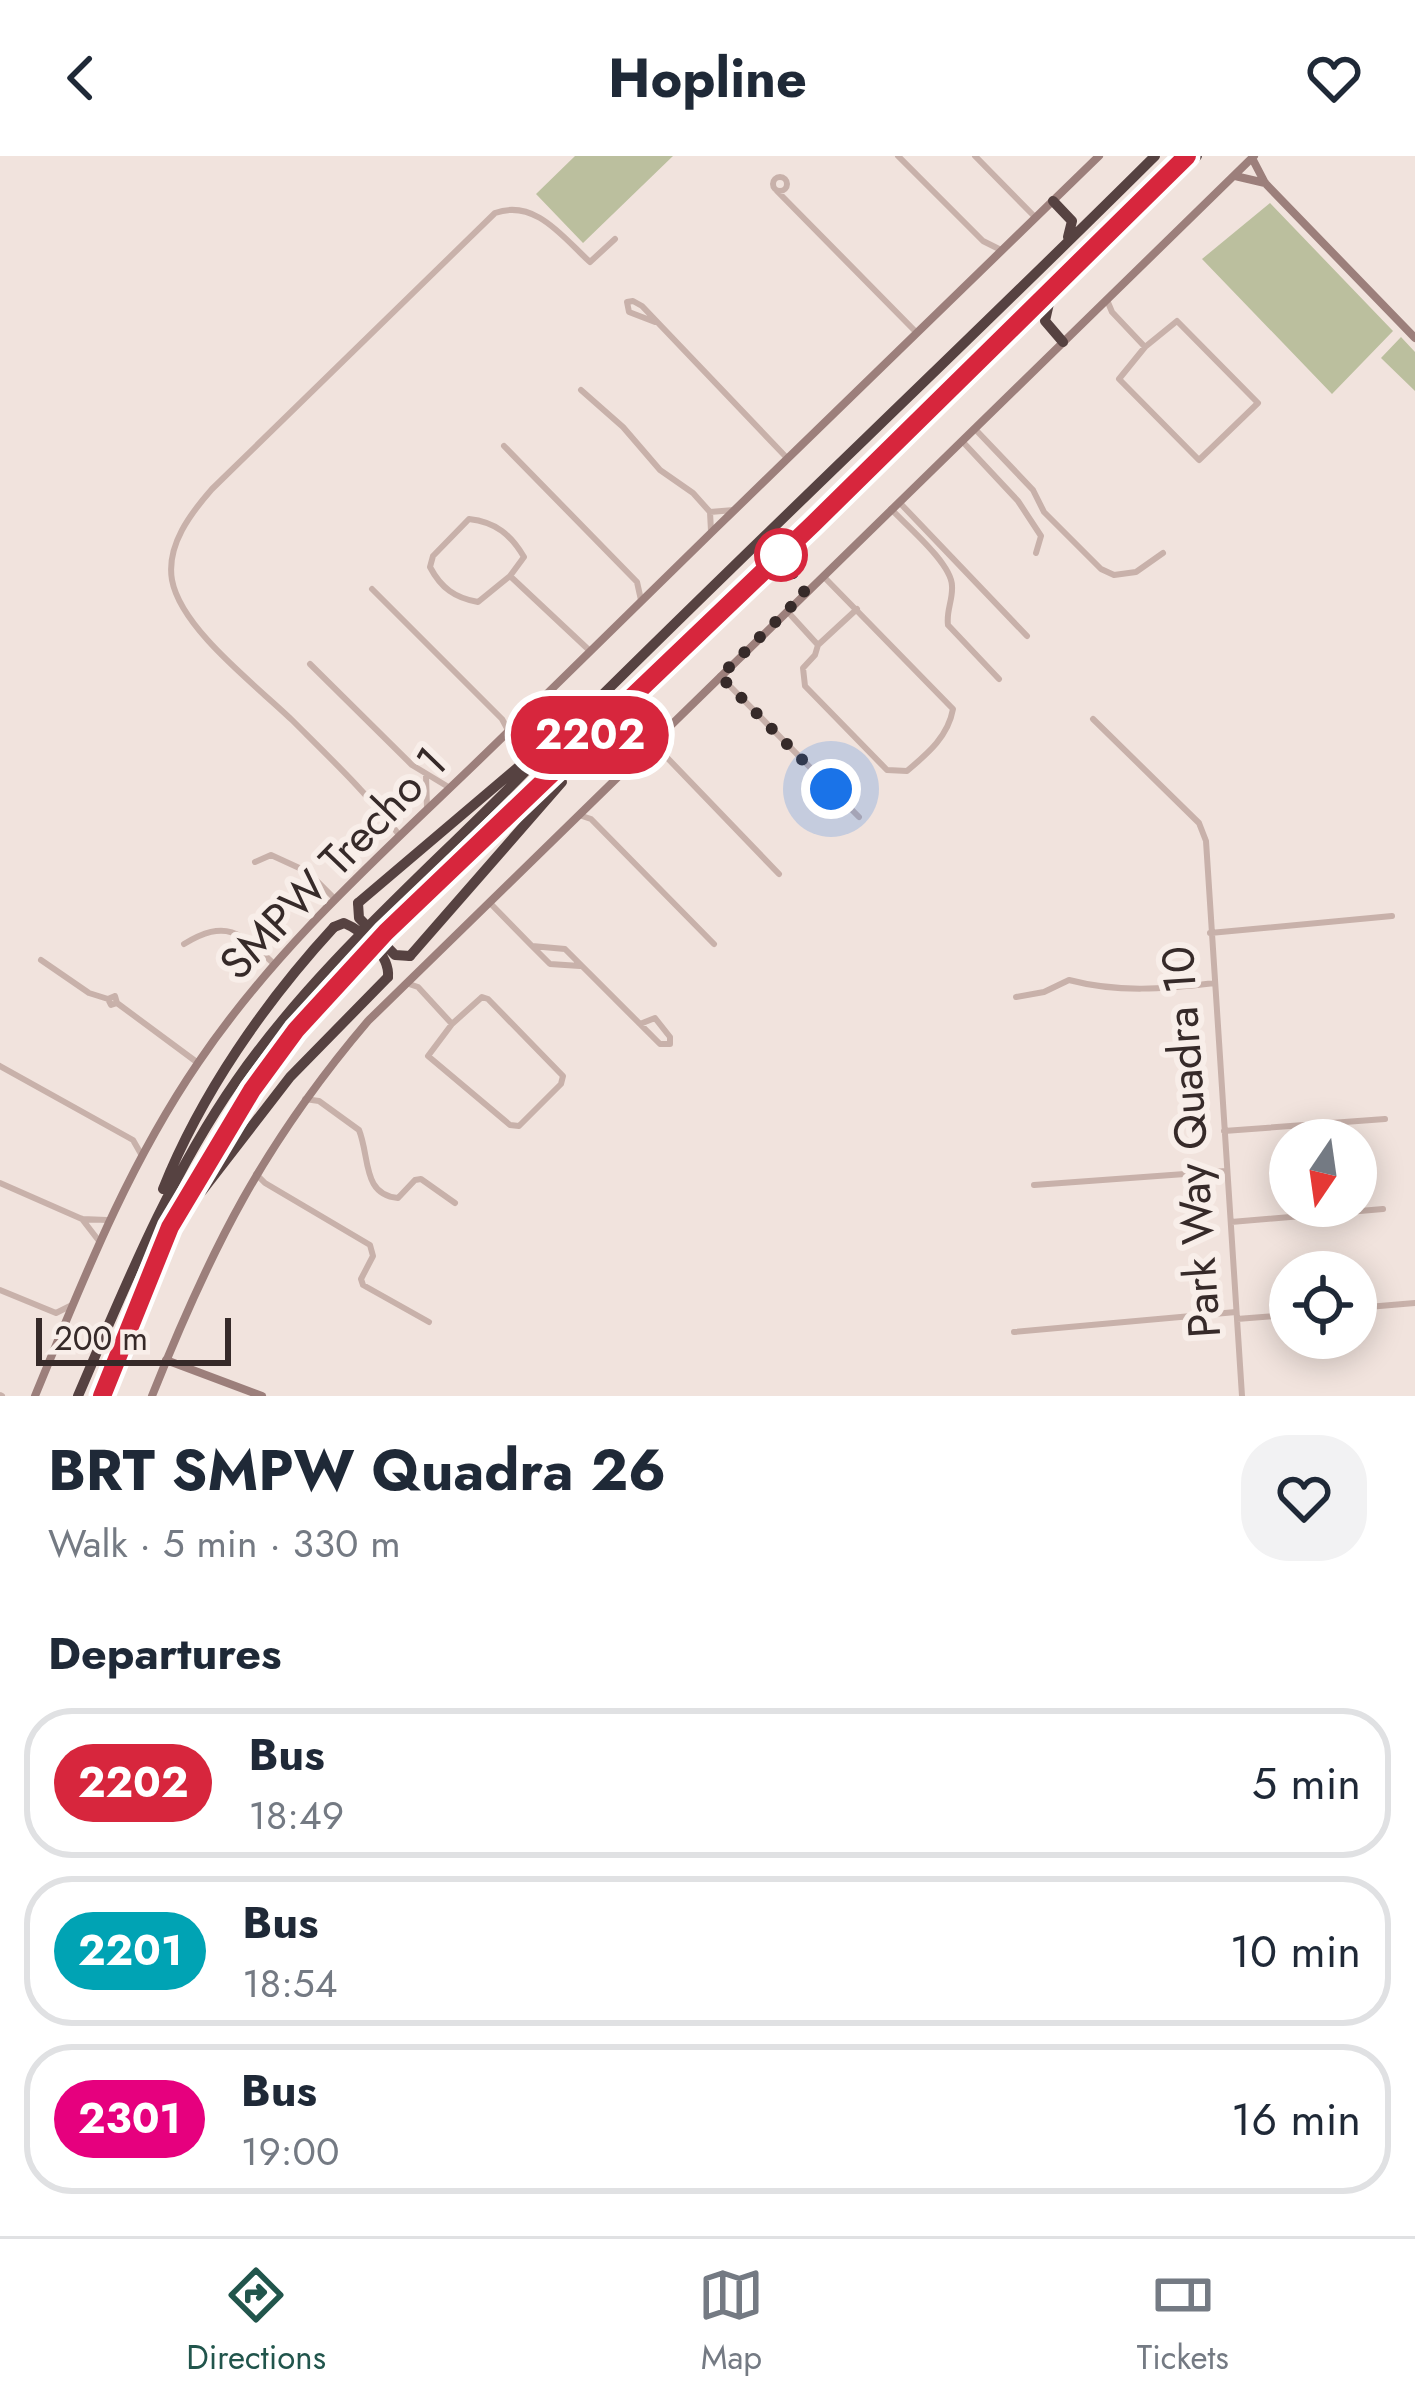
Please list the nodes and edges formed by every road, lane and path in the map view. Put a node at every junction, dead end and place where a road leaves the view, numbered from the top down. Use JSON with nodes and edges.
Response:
{"nodes":[{"id":1,"x":898,"y":156,"type":"edge"},
{"id":2,"x":975,"y":156,"type":"edge"},
{"id":3,"x":1100,"y":156,"type":"edge"},
{"id":4,"x":1155,"y":156,"type":"edge"},
{"id":5,"x":1198,"y":156,"type":"edge"},
{"id":6,"x":1253,"y":157,"type":"edge"},
{"id":7,"x":1234,"y":176,"type":"junction"},
{"id":8,"x":1265,"y":183,"type":"junction"},
{"id":9,"x":777,"y":191,"type":"dead end"},
{"id":10,"x":1055,"y":199,"type":"junction"},
{"id":11,"x":1099,"y":212,"type":"junction"},
{"id":12,"x":1035,"y":217,"type":"junction"},
{"id":13,"x":614,"y":239,"type":"dead end"},
{"id":14,"x":983,"y":241,"type":"junction"},
{"id":15,"x":1066,"y":242,"type":"junction"},
{"id":16,"x":1001,"y":250,"type":"junction"},
{"id":17,"x":990,"y":261,"type":"junction"},
{"id":18,"x":1050,"y":298,"type":"junction"},
{"id":19,"x":1107,"y":300,"type":"junction"},
{"id":20,"x":1099,"y":308,"type":"junction"},
{"id":21,"x":1112,"y":313,"type":"junction"},
{"id":22,"x":655,"y":322,"type":"junction"},
{"id":23,"x":1018,"y":329,"type":"junction"},
{"id":24,"x":916,"y":332,"type":"junction"},
{"id":25,"x":1415,"y":338,"type":"edge"},
{"id":26,"x":1060,"y":344,"type":"junction"},
{"id":27,"x":1145,"y":347,"type":"junction"},
{"id":28,"x":580,"y":390,"type":"dead end"},
{"id":29,"x":975,"y":429,"type":"junction"},
{"id":30,"x":962,"y":441,"type":"junction"},
{"id":31,"x":504,"y":446,"type":"dead end"},
{"id":32,"x":788,"y":459,"type":"junction"},
{"id":33,"x":895,"y":505,"type":"junction"},
{"id":34,"x":734,"y":510,"type":"junction"},
{"id":35,"x":710,"y":512,"type":"junction"},
{"id":36,"x":711,"y":531,"type":"junction"},
{"id":37,"x":1036,"y":553,"type":"dead end"},
{"id":38,"x":1163,"y":553,"type":"dead end"},
{"id":39,"x":510,"y":576,"type":"junction"},
{"id":40,"x":823,"y":576,"type":"junction"},
{"id":41,"x":637,"y":582,"type":"junction"},
{"id":42,"x":655,"y":586,"type":"junction"},
{"id":43,"x":372,"y":589,"type":"dead end"},
{"id":44,"x":641,"y":601,"type":"junction"},
{"id":45,"x":857,"y":609,"type":"junction"},
{"id":46,"x":787,"y":611,"type":"junction"},
{"id":47,"x":1027,"y":636,"type":"dead end"},
{"id":48,"x":818,"y":645,"type":"junction"},
{"id":49,"x":590,"y":651,"type":"junction"},
{"id":50,"x":310,"y":664,"type":"dead end"},
{"id":51,"x":720,"y":676,"type":"junction"},
{"id":52,"x":999,"y":679,"type":"dead end"},
{"id":53,"x":1093,"y":719,"type":"dead end"},
{"id":54,"x":572,"y":723,"type":"junction"},
{"id":55,"x":512,"y":728,"type":"junction"},
{"id":56,"x":653,"y":742,"type":"junction"},
{"id":57,"x":594,"y":745,"type":"junction"},
{"id":58,"x":426,"y":776,"type":"junction"},
{"id":59,"x":450,"y":788,"type":"junction"},
{"id":60,"x":588,"y":805,"type":"junction"},
{"id":61,"x":427,"y":808,"type":"junction"},
{"id":62,"x":578,"y":815,"type":"junction"},
{"id":63,"x":859,"y":818,"type":"dead end"},
{"id":64,"x":591,"y":819,"type":"junction"},
{"id":65,"x":400,"y":836,"type":"junction"},
{"id":66,"x":255,"y":862,"type":"dead end"},
{"id":67,"x":779,"y":874,"type":"dead end"},
{"id":68,"x":335,"y":899,"type":"junction"},
{"id":69,"x":489,"y":902,"type":"junction"},
{"id":70,"x":1392,"y":916,"type":"dead end"},
{"id":71,"x":1209,"y":933,"type":"junction"},
{"id":72,"x":184,"y":944,"type":"dead end"},
{"id":73,"x":714,"y":944,"type":"dead end"},
{"id":74,"x":532,"y":946,"type":"junction"},
{"id":75,"x":41,"y":960,"type":"dead end"},
{"id":76,"x":274,"y":964,"type":"junction"},
{"id":77,"x":584,"y":966,"type":"junction"},
{"id":78,"x":415,"y":974,"type":"junction"},
{"id":79,"x":405,"y":983,"type":"junction"},
{"id":80,"x":1215,"y":983,"type":"junction"},
{"id":81,"x":418,"y":987,"type":"junction"},
{"id":82,"x":1016,"y":997,"type":"dead end"},
{"id":83,"x":452,"y":1024,"type":"junction"},
{"id":84,"x":640,"y":1024,"type":"junction"},
{"id":85,"x":198,"y":1063,"type":"junction"},
{"id":86,"x":0,"y":1066,"type":"edge"},
{"id":87,"x":312,"y":1087,"type":"junction"},
{"id":88,"x":304,"y":1099,"type":"junction"},
{"id":89,"x":319,"y":1101,"type":"junction"},
{"id":90,"x":1384,"y":1119,"type":"dead end"},
{"id":91,"x":1224,"y":1131,"type":"junction"},
{"id":92,"x":148,"y":1139,"type":"junction"},
{"id":93,"x":133,"y":1140,"type":"junction"},
{"id":94,"x":141,"y":1154,"type":"junction"},
{"id":95,"x":1226,"y":1171,"type":"junction"},
{"id":96,"x":255,"y":1172,"type":"junction"},
{"id":97,"x":249,"y":1182,"type":"junction"},
{"id":98,"x":0,"y":1183,"type":"edge"},
{"id":99,"x":265,"y":1183,"type":"junction"},
{"id":100,"x":1034,"y":1185,"type":"dead end"},
{"id":101,"x":190,"y":1201,"type":"junction"},
{"id":102,"x":455,"y":1203,"type":"dead end"},
{"id":103,"x":1383,"y":1209,"type":"dead end"},
{"id":104,"x":82,"y":1219,"type":"junction"},
{"id":105,"x":107,"y":1220,"type":"junction"},
{"id":106,"x":153,"y":1220,"type":"junction"},
{"id":107,"x":1230,"y":1222,"type":"junction"},
{"id":108,"x":99,"y":1241,"type":"junction"},
{"id":109,"x":0,"y":1290,"type":"edge"},
{"id":110,"x":1415,"y":1303,"type":"edge"},
{"id":111,"x":73,"y":1305,"type":"junction"},
{"id":112,"x":1377,"y":1307,"type":"edge"},
{"id":113,"x":56,"y":1313,"type":"junction"},
{"id":114,"x":1269,"y":1315,"type":"edge"},
{"id":115,"x":1236,"y":1316,"type":"junction"},
{"id":116,"x":429,"y":1322,"type":"dead end"},
{"id":117,"x":62,"y":1332,"type":"junction"},
{"id":118,"x":1013,"y":1332,"type":"dead end"},
{"id":119,"x":166,"y":1360,"type":"junction"},
{"id":120,"x":35,"y":1396,"type":"edge"},
{"id":121,"x":78,"y":1396,"type":"edge"},
{"id":122,"x":109,"y":1396,"type":"edge"},
{"id":123,"x":152,"y":1396,"type":"edge"},
{"id":124,"x":262,"y":1396,"type":"edge"},
{"id":125,"x":1242,"y":1396,"type":"edge"}],
"edges":[{"from":1,"to":14,"type":"street"},
{"from":2,"to":12,"type":"street"},
{"from":3,"to":10,"type":"street","name":"SMPW Trecho 1"},
{"from":4,"to":11,"type":"highway"},
{"from":5,"to":18,"type":"highway"},
{"from":6,"to":7,"type":"street"},
{"from":6,"to":8,"type":"street"},
{"from":7,"to":8,"type":"street"},
{"from":7,"to":19,"type":"street"},
{"from":8,"to":25,"type":"street"},
{"from":9,"to":24,"type":"street"},
{"from":10,"to":11,"type":"highway"},
{"from":10,"to":12,"type":"street","name":"SMPW Trecho 1"},
{"from":10,"to":15,"type":"highway"},
{"from":11,"to":15,"type":"highway"},
{"from":12,"to":16,"type":"street","name":"SMPW Trecho 1"},
{"from":13,"to":65,"type":"street"},
{"from":14,"to":16,"type":"street"},
{"from":14,"to":17,"type":"street"},
{"from":15,"to":54,"type":"highway"},
{"from":16,"to":17,"type":"street","name":"SMPW Trecho 1"},
{"from":17,"to":24,"type":"street","name":"SMPW Trecho 1"},
{"from":18,"to":23,"type":"highway"},
{"from":18,"to":26,"type":"highway"},
{"from":19,"to":20,"type":"street"},
{"from":19,"to":21,"type":"street"},
{"from":20,"to":21,"type":"street"},
{"from":20,"to":26,"type":"street"},
{"from":21,"to":27,"type":"street"},
{"from":22,"to":22,"type":"street"},
{"from":22,"to":32,"type":"street"},
{"from":23,"to":26,"type":"highway"},
{"from":23,"to":57,"type":"highway"},
{"from":24,"to":32,"type":"street","name":"SMPW Trecho 1"},
{"from":26,"to":29,"type":"street"},
{"from":27,"to":27,"type":"street"},
{"from":28,"to":35,"type":"street"},
{"from":29,"to":30,"type":"street"},
{"from":29,"to":38,"type":"street"},
{"from":30,"to":33,"type":"street"},
{"from":30,"to":37,"type":"street"},
{"from":31,"to":41,"type":"street"},
{"from":32,"to":34,"type":"street","name":"SMPW Trecho 1"},
{"from":33,"to":40,"type":"street"},
{"from":33,"to":47,"type":"street"},
{"from":33,"to":52,"type":"street"},
{"from":34,"to":35,"type":"street"},
{"from":34,"to":36,"type":"street","name":"SMPW Trecho 1"},
{"from":35,"to":36,"type":"street"},
{"from":36,"to":42,"type":"street","name":"SMPW Trecho 1"},
{"from":39,"to":39,"type":"street"},
{"from":39,"to":49,"type":"street"},
{"from":40,"to":45,"type":"street"},
{"from":40,"to":46,"type":"street"},
{"from":41,"to":42,"type":"street"},
{"from":41,"to":44,"type":"street"},
{"from":42,"to":44,"type":"street","name":"SMPW Trecho 1"},
{"from":43,"to":55,"type":"street"},
{"from":44,"to":49,"type":"street","name":"SMPW Trecho 1"},
{"from":45,"to":48,"type":"street"},
{"from":45,"to":48,"type":"street"},
{"from":46,"to":48,"type":"street"},
{"from":46,"to":51,"type":"street"},
{"from":49,"to":55,"type":"street","name":"SMPW Trecho 1"},
{"from":50,"to":58,"type":"street"},
{"from":51,"to":56,"type":"street"},
{"from":51,"to":63,"type":"street"},
{"from":53,"to":71,"type":"street","name":"Park Way Quadra 10"},
{"from":54,"to":57,"type":"highway","bridge":true},
{"from":54,"to":106,"type":"highway"},
{"from":55,"to":59,"type":"street","name":"SMPW Trecho 1"},
{"from":56,"to":60,"type":"street"},
{"from":56,"to":67,"type":"street"},
{"from":57,"to":101,"type":"highway"},
{"from":58,"to":59,"type":"street"},
{"from":58,"to":61,"type":"street"},
{"from":59,"to":61,"type":"street","name":"SMPW Trecho 1"},
{"from":60,"to":62,"type":"street"},
{"from":60,"to":64,"type":"street"},
{"from":61,"to":65,"type":"street","name":"SMPW Trecho 1"},
{"from":62,"to":64,"type":"street"},
{"from":62,"to":69,"type":"street"},
{"from":64,"to":73,"type":"street"},
{"from":65,"to":68,"type":"street","name":"SMPW Trecho 1"},
{"from":66,"to":68,"type":"street"},
{"from":68,"to":76,"type":"street","name":"SMPW Trecho 1"},
{"from":69,"to":74,"type":"street"},
{"from":69,"to":78,"type":"street"},
{"from":70,"to":71,"type":"street"},
{"from":71,"to":80,"type":"street","name":"Park Way Quadra 10"},
{"from":72,"to":76,"type":"street"},
{"from":74,"to":77,"type":"street"},
{"from":74,"to":77,"type":"street"},
{"from":75,"to":85,"type":"street"},
{"from":76,"to":85,"type":"street","name":"SMPW Trecho 1"},
{"from":77,"to":84,"type":"street"},
{"from":78,"to":79,"type":"street"},
{"from":78,"to":81,"type":"street"},
{"from":79,"to":81,"type":"street"},
{"from":79,"to":87,"type":"street"},
{"from":80,"to":82,"type":"street"},
{"from":80,"to":91,"type":"street","name":"Park Way Quadra 10"},
{"from":81,"to":83,"type":"street"},
{"from":83,"to":83,"type":"street"},
{"from":84,"to":84,"type":"street"},
{"from":85,"to":92,"type":"street","name":"SMPW Trecho 1"},
{"from":86,"to":93,"type":"street"},
{"from":87,"to":88,"type":"street"},
{"from":87,"to":89,"type":"street"},
{"from":88,"to":89,"type":"street"},
{"from":88,"to":96,"type":"street"},
{"from":89,"to":102,"type":"street"},
{"from":90,"to":91,"type":"street"},
{"from":91,"to":95,"type":"street","name":"Park Way Quadra 10"},
{"from":92,"to":93,"type":"street"},
{"from":92,"to":94,"type":"street","name":"SMPW Trecho 1"},
{"from":93,"to":94,"type":"street"},
{"from":94,"to":105,"type":"street","name":"SMPW Trecho 1"},
{"from":95,"to":100,"type":"street"},
{"from":95,"to":107,"type":"street","name":"Park Way Quadra 10"},
{"from":96,"to":97,"type":"street"},
{"from":96,"to":99,"type":"street"},
{"from":97,"to":99,"type":"street"},
{"from":97,"to":119,"type":"street"},
{"from":98,"to":104,"type":"street"},
{"from":99,"to":116,"type":"street"},
{"from":101,"to":106,"type":"highway","bridge":true},
{"from":101,"to":122,"type":"highway"},
{"from":103,"to":107,"type":"street"},
{"from":104,"to":105,"type":"street"},
{"from":104,"to":108,"type":"street"},
{"from":105,"to":108,"type":"street","name":"SMPW Trecho 1"},
{"from":106,"to":121,"type":"highway"},
{"from":107,"to":115,"type":"street","name":"Park Way Quadra 10"},
{"from":108,"to":111,"type":"street","name":"SMPW Trecho 1"},
{"from":109,"to":113,"type":"street"},
{"from":110,"to":112,"type":"street"},
{"from":111,"to":113,"type":"street"},
{"from":111,"to":117,"type":"street","name":"SMPW Trecho 1"},
{"from":113,"to":117,"type":"street"},
{"from":114,"to":115,"type":"street"},
{"from":115,"to":118,"type":"street"},
{"from":115,"to":125,"type":"street","name":"Park Way Quadra 10"},
{"from":117,"to":120,"type":"street","name":"SMPW Trecho 1"},
{"from":119,"to":123,"type":"street"},
{"from":119,"to":124,"type":"street"}]}
